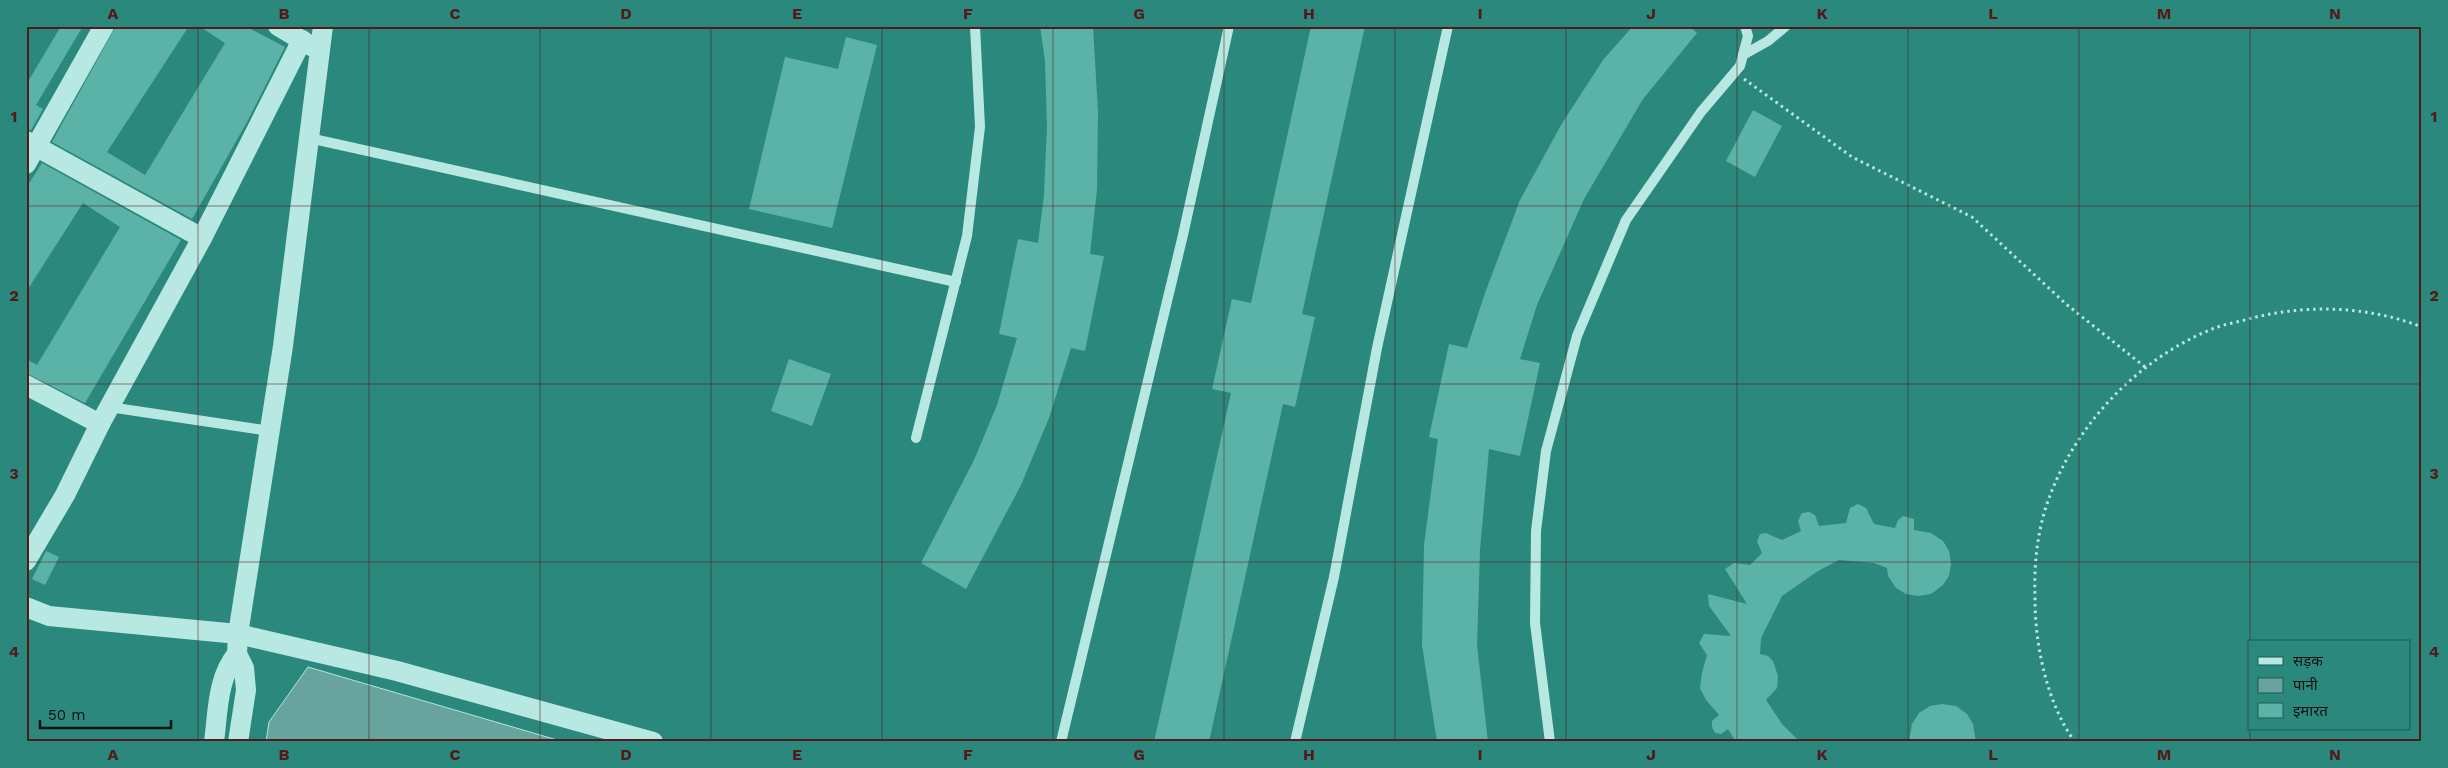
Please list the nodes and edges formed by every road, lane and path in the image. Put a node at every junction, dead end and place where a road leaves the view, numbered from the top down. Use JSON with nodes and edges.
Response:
{"nodes":[{"id":1,"x":104,"y":26,"type":"edge"},
{"id":2,"x":278,"y":26,"type":"edge"},
{"id":3,"x":323,"y":26,"type":"edge"},
{"id":4,"x":975,"y":26,"type":"edge"},
{"id":5,"x":1229,"y":26,"type":"edge"},
{"id":6,"x":1448,"y":26,"type":"edge"},
{"id":7,"x":1745,"y":26,"type":"edge"},
{"id":8,"x":1786,"y":26,"type":"edge"},
{"id":9,"x":302,"y":40,"type":"junction"},
{"id":10,"x":319,"y":51,"type":"junction"},
{"id":11,"x":1743,"y":55,"type":"junction"},
{"id":12,"x":1740,"y":66,"type":"junction"},
{"id":13,"x":308,"y":138,"type":"junction"},
{"id":14,"x":31,"y":144,"type":"edge"},
{"id":15,"x":26,"y":164,"type":"edge"},
{"id":16,"x":202,"y":238,"type":"junction"},
{"id":17,"x":956,"y":282,"type":"junction"},
{"id":18,"x":2422,"y":327,"type":"edge"},
{"id":19,"x":2145,"y":367,"type":"junction"},
{"id":20,"x":26,"y":385,"type":"edge"},
{"id":21,"x":104,"y":416,"type":"junction"},
{"id":22,"x":270,"y":431,"type":"junction"},
{"id":23,"x":916,"y":438,"type":"dead end"},
{"id":24,"x":26,"y":561,"type":"edge"},
{"id":25,"x":26,"y":607,"type":"edge"},
{"id":26,"x":238,"y":634,"type":"junction"},
{"id":27,"x":237,"y":654,"type":"junction"},
{"id":28,"x":214,"y":742,"type":"edge"},
{"id":29,"x":238,"y":742,"type":"edge"},
{"id":30,"x":652,"y":742,"type":"edge"},
{"id":31,"x":1062,"y":742,"type":"edge"},
{"id":32,"x":1295,"y":742,"type":"edge"},
{"id":33,"x":1550,"y":742,"type":"edge"},
{"id":34,"x":2075,"y":742,"type":"edge"}],
"edges":[{"from":1,"to":14,"type":"street"},
{"from":2,"to":9,"type":"street"},
{"from":3,"to":10,"type":"street"},
{"from":4,"to":17,"type":"lane"},
{"from":5,"to":31,"type":"lane"},
{"from":6,"to":32,"type":"lane"},
{"from":7,"to":11,"type":"lane"},
{"from":8,"to":11,"type":"lane"},
{"from":9,"to":10,"type":"street"},
{"from":9,"to":16,"type":"street"},
{"from":10,"to":13,"type":"street"},
{"from":11,"to":12,"type":"lane"},
{"from":12,"to":19,"type":"path"},
{"from":12,"to":33,"type":"lane"},
{"from":13,"to":17,"type":"lane"},
{"from":13,"to":22,"type":"street"},
{"from":14,"to":15,"type":"street"},
{"from":14,"to":16,"type":"street"},
{"from":16,"to":21,"type":"street"},
{"from":17,"to":23,"type":"lane"},
{"from":18,"to":19,"type":"path"},
{"from":19,"to":34,"type":"path"},
{"from":20,"to":21,"type":"street"},
{"from":21,"to":22,"type":"lane"},
{"from":21,"to":24,"type":"street"},
{"from":22,"to":26,"type":"street"},
{"from":25,"to":26,"type":"street"},
{"from":26,"to":27,"type":"street"},
{"from":26,"to":30,"type":"street"},
{"from":27,"to":28,"type":"street"},
{"from":27,"to":29,"type":"street"}]}
